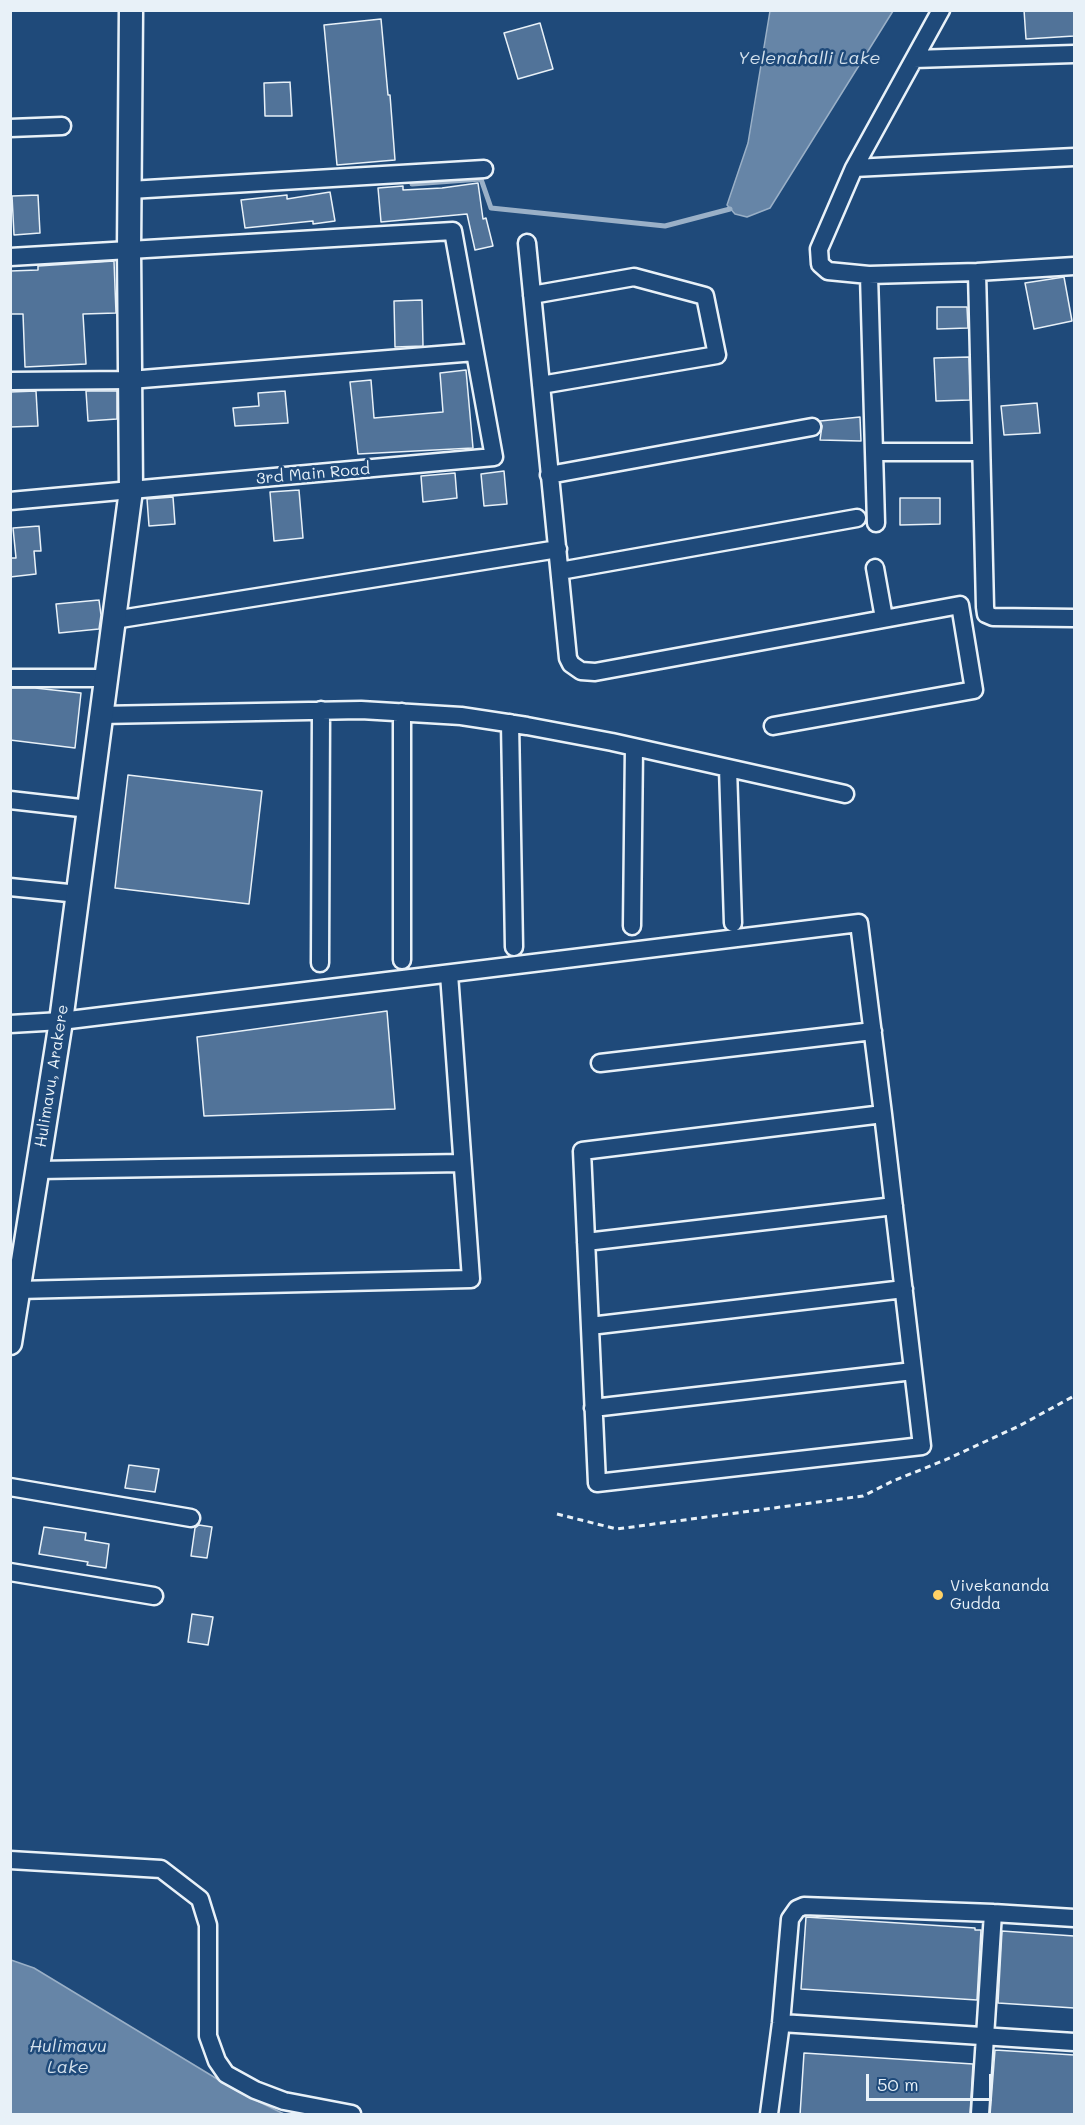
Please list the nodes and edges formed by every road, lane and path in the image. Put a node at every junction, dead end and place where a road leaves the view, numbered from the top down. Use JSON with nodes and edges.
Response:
{"nodes":[{"id":1,"x":131,"y":10,"type":"edge"},
{"id":2,"x":941,"y":10,"type":"edge"},
{"id":3,"x":1074,"y":54,"type":"edge"},
{"id":4,"x":914,"y":58,"type":"junction"},
{"id":5,"x":62,"y":126,"type":"dead end"},
{"id":6,"x":10,"y":128,"type":"edge"},
{"id":7,"x":1074,"y":158,"type":"edge"},
{"id":8,"x":854,"y":168,"type":"junction"},
{"id":9,"x":484,"y":169,"type":"dead end"},
{"id":10,"x":130,"y":190,"type":"junction"},
{"id":11,"x":527,"y":243,"type":"dead end"},
{"id":12,"x":129,"y":250,"type":"junction"},
{"id":13,"x":10,"y":257,"type":"edge"},
{"id":14,"x":1074,"y":266,"type":"edge"},
{"id":15,"x":977,"y":272,"type":"junction"},
{"id":16,"x":869,"y":274,"type":"junction"},
{"id":17,"x":532,"y":295,"type":"junction"},
{"id":18,"x":475,"y":352,"type":"junction"},
{"id":19,"x":130,"y":380,"type":"junction"},
{"id":20,"x":10,"y":381,"type":"edge"},
{"id":21,"x":541,"y":385,"type":"junction"},
{"id":22,"x":812,"y":427,"type":"dead end"},
{"id":23,"x":874,"y":452,"type":"junction"},
{"id":24,"x":981,"y":452,"type":"junction"},
{"id":25,"x":549,"y":474,"type":"junction"},
{"id":26,"x":131,"y":490,"type":"junction"},
{"id":27,"x":10,"y":501,"type":"edge"},
{"id":28,"x":857,"y":518,"type":"dead end"},
{"id":29,"x":876,"y":523,"type":"dead end"},
{"id":30,"x":558,"y":549,"type":"junction"},
{"id":31,"x":875,"y":568,"type":"dead end"},
{"id":32,"x":560,"y":571,"type":"junction"},
{"id":33,"x":885,"y":618,"type":"junction"},
{"id":34,"x":1074,"y":618,"type":"edge"},
{"id":35,"x":114,"y":620,"type":"junction"},
{"id":36,"x":10,"y":678,"type":"edge"},
{"id":37,"x":106,"y":678,"type":"junction"},
{"id":38,"x":321,"y":710,"type":"junction"},
{"id":39,"x":402,"y":712,"type":"junction"},
{"id":40,"x":100,"y":715,"type":"junction"},
{"id":41,"x":510,"y":723,"type":"junction"},
{"id":42,"x":773,"y":726,"type":"dead end"},
{"id":43,"x":634,"y":747,"type":"junction"},
{"id":44,"x":728,"y":768,"type":"junction"},
{"id":45,"x":845,"y":794,"type":"dead end"},
{"id":46,"x":10,"y":800,"type":"edge"},
{"id":47,"x":89,"y":809,"type":"junction"},
{"id":48,"x":10,"y":887,"type":"edge"},
{"id":49,"x":78,"y":894,"type":"junction"},
{"id":50,"x":733,"y":923,"type":"dead end"},
{"id":51,"x":632,"y":926,"type":"dead end"},
{"id":52,"x":514,"y":946,"type":"dead end"},
{"id":53,"x":402,"y":960,"type":"dead end"},
{"id":54,"x":320,"y":963,"type":"dead end"},
{"id":55,"x":449,"y":974,"type":"junction"},
{"id":56,"x":61,"y":1021,"type":"junction"},
{"id":57,"x":10,"y":1024,"type":"edge"},
{"id":58,"x":873,"y":1031,"type":"junction"},
{"id":59,"x":600,"y":1063,"type":"dead end"},
{"id":60,"x":883,"y":1114,"type":"junction"},
{"id":61,"x":462,"y":1163,"type":"junction"},
{"id":62,"x":38,"y":1170,"type":"junction"},
{"id":63,"x":894,"y":1206,"type":"junction"},
{"id":64,"x":586,"y":1242,"type":"junction"},
{"id":65,"x":904,"y":1289,"type":"junction"},
{"id":66,"x":18,"y":1290,"type":"junction"},
{"id":67,"x":590,"y":1326,"type":"junction"},
{"id":68,"x":10,"y":1342,"type":"edge"},
{"id":69,"x":914,"y":1371,"type":"junction"},
{"id":70,"x":1074,"y":1396,"type":"edge"},
{"id":71,"x":593,"y":1408,"type":"junction"},
{"id":72,"x":10,"y":1487,"type":"edge"},
{"id":73,"x":557,"y":1514,"type":"dead end"},
{"id":74,"x":191,"y":1518,"type":"dead end"},
{"id":75,"x":10,"y":1572,"type":"edge"},
{"id":76,"x":154,"y":1596,"type":"dead end"},
{"id":77,"x":10,"y":1860,"type":"edge"},
{"id":78,"x":993,"y":1913,"type":"junction"},
{"id":79,"x":1074,"y":1918,"type":"edge"},
{"id":80,"x":781,"y":2023,"type":"junction"},
{"id":81,"x":985,"y":2036,"type":"junction"},
{"id":82,"x":1074,"y":2042,"type":"edge"},
{"id":83,"x":352,"y":2115,"type":"edge"},
{"id":84,"x":769,"y":2115,"type":"edge"},
{"id":85,"x":980,"y":2115,"type":"edge"}],
"edges":[{"from":1,"to":10,"type":"street","name":"Hulimavu, Arakere"},
{"from":2,"to":4,"type":"street"},
{"from":3,"to":4,"type":"street"},
{"from":4,"to":8,"type":"street"},
{"from":5,"to":6,"type":"street"},
{"from":7,"to":8,"type":"street"},
{"from":8,"to":16,"type":"street"},
{"from":9,"to":10,"type":"street"},
{"from":10,"to":12,"type":"street","name":"Hulimavu, Arakere"},
{"from":11,"to":17,"type":"street"},
{"from":12,"to":13,"type":"street"},
{"from":12,"to":18,"type":"street"},
{"from":12,"to":19,"type":"street","name":"Hulimavu, Arakere"},
{"from":14,"to":15,"type":"street"},
{"from":15,"to":16,"type":"street"},
{"from":15,"to":24,"type":"street"},
{"from":16,"to":23,"type":"street"},
{"from":17,"to":21,"type":"street"},
{"from":17,"to":21,"type":"street"},
{"from":18,"to":19,"type":"street"},
{"from":18,"to":26,"type":"street","name":"3rd Main Road"},
{"from":19,"to":20,"type":"street"},
{"from":19,"to":26,"type":"street","name":"Hulimavu, Arakere"},
{"from":21,"to":25,"type":"street"},
{"from":22,"to":25,"type":"street"},
{"from":23,"to":24,"type":"street"},
{"from":23,"to":29,"type":"street"},
{"from":24,"to":34,"type":"street"},
{"from":25,"to":30,"type":"street"},
{"from":26,"to":27,"type":"street","name":"3rd Main Road"},
{"from":26,"to":35,"type":"street","name":"Hulimavu, Arakere"},
{"from":28,"to":32,"type":"street"},
{"from":30,"to":32,"type":"street"},
{"from":30,"to":35,"type":"street"},
{"from":31,"to":33,"type":"street"},
{"from":32,"to":33,"type":"street"},
{"from":33,"to":42,"type":"street"},
{"from":35,"to":37,"type":"street","name":"Hulimavu, Arakere"},
{"from":36,"to":37,"type":"street"},
{"from":37,"to":40,"type":"street","name":"Hulimavu, Arakere"},
{"from":38,"to":39,"type":"street"},
{"from":38,"to":40,"type":"street"},
{"from":38,"to":54,"type":"street"},
{"from":39,"to":41,"type":"street"},
{"from":39,"to":53,"type":"street"},
{"from":40,"to":47,"type":"street","name":"Hulimavu, Arakere"},
{"from":41,"to":43,"type":"street"},
{"from":41,"to":52,"type":"street"},
{"from":43,"to":44,"type":"street"},
{"from":43,"to":51,"type":"street"},
{"from":44,"to":45,"type":"street"},
{"from":44,"to":50,"type":"street"},
{"from":46,"to":47,"type":"street"},
{"from":47,"to":49,"type":"street","name":"Hulimavu, Arakere"},
{"from":48,"to":49,"type":"street"},
{"from":49,"to":56,"type":"street","name":"Hulimavu, Arakere"},
{"from":55,"to":56,"type":"street"},
{"from":55,"to":58,"type":"street"},
{"from":55,"to":61,"type":"street"},
{"from":56,"to":57,"type":"street"},
{"from":56,"to":62,"type":"street","name":"Hulimavu, Arakere"},
{"from":58,"to":59,"type":"street"},
{"from":58,"to":60,"type":"street"},
{"from":60,"to":63,"type":"street"},
{"from":60,"to":64,"type":"street"},
{"from":61,"to":62,"type":"street"},
{"from":61,"to":66,"type":"street"},
{"from":62,"to":66,"type":"street","name":"Hulimavu, Arakere"},
{"from":63,"to":64,"type":"street"},
{"from":63,"to":65,"type":"street"},
{"from":64,"to":67,"type":"street"},
{"from":65,"to":67,"type":"street"},
{"from":65,"to":69,"type":"street"},
{"from":66,"to":68,"type":"street","name":"Hulimavu, Arakere"},
{"from":67,"to":71,"type":"street"},
{"from":69,"to":71,"type":"street"},
{"from":69,"to":71,"type":"street"},
{"from":70,"to":73,"type":"path"},
{"from":72,"to":74,"type":"street"},
{"from":75,"to":76,"type":"street"},
{"from":77,"to":83,"type":"street"},
{"from":78,"to":79,"type":"street"},
{"from":78,"to":80,"type":"street"},
{"from":78,"to":81,"type":"street"},
{"from":80,"to":81,"type":"street"},
{"from":80,"to":84,"type":"street"},
{"from":81,"to":82,"type":"street"},
{"from":81,"to":85,"type":"street"}]}
